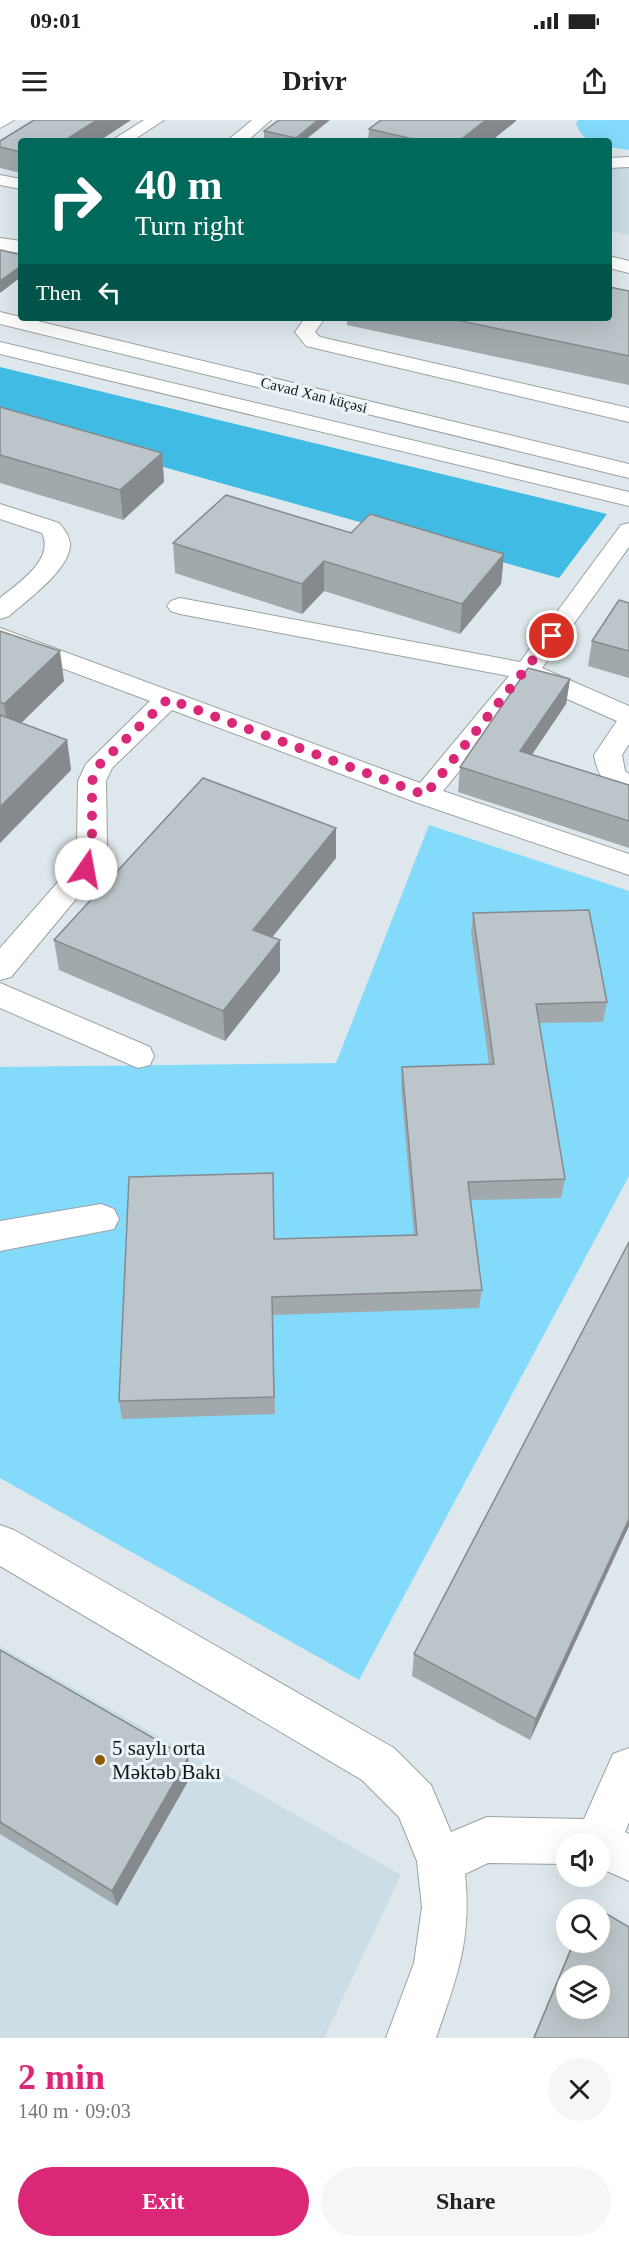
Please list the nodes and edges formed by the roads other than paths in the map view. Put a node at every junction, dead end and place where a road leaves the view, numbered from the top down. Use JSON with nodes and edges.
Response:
{"nodes":[{"id":1,"x":6,"y":120,"type":"edge"},
{"id":2,"x":156,"y":120,"type":"edge"},
{"id":3,"x":263,"y":120,"type":"edge"},
{"id":4,"x":0,"y":123,"type":"edge"},
{"id":5,"x":125,"y":138,"type":"edge"},
{"id":6,"x":240,"y":138,"type":"edge"},
{"id":7,"x":629,"y":162,"type":"edge"},
{"id":8,"x":612,"y":163,"type":"edge"},
{"id":9,"x":0,"y":180,"type":"edge"},
{"id":10,"x":18,"y":183,"type":"edge"},
{"id":11,"x":612,"y":263,"type":"edge"},
{"id":12,"x":629,"y":267,"type":"edge"},
{"id":13,"x":0,"y":318,"type":"edge"},
{"id":14,"x":313,"y":321,"type":"edge"},
{"id":15,"x":0,"y":348,"type":"edge"},
{"id":16,"x":629,"y":415,"type":"edge"},
{"id":17,"x":629,"y":471,"type":"edge"},
{"id":18,"x":629,"y":499,"type":"edge"},
{"id":19,"x":0,"y":511,"type":"edge"},
{"id":20,"x":629,"y":530,"type":"edge"},
{"id":21,"x":180,"y":606,"type":"dead end"},
{"id":22,"x":0,"y":611,"type":"edge"},
{"id":23,"x":0,"y":636,"type":"edge"},
{"id":24,"x":527,"y":671,"type":"junction"},
{"id":25,"x":168,"y":699,"type":"junction"},
{"id":26,"x":629,"y":716,"type":"edge"},
{"id":27,"x":629,"y":723,"type":"edge"},
{"id":28,"x":629,"y":789,"type":"edge"},
{"id":29,"x":425,"y":795,"type":"junction"},
{"id":30,"x":629,"y":865,"type":"edge"},
{"id":31,"x":0,"y":969,"type":"edge"},
{"id":32,"x":0,"y":995,"type":"edge"},
{"id":33,"x":138,"y":1056,"type":"dead end"},
{"id":34,"x":101,"y":1219,"type":"dead end"},
{"id":35,"x":0,"y":1236,"type":"edge"},
{"id":36,"x":0,"y":1544,"type":"edge"},
{"id":37,"x":629,"y":1770,"type":"edge"},
{"id":38,"x":613,"y":1850,"type":"edge"},
{"id":39,"x":440,"y":1861,"type":"junction"},
{"id":40,"x":411,"y":2038,"type":"edge"}],
"edges":[{"from":1,"to":4,"type":"street"},
{"from":2,"to":5,"type":"street"},
{"from":3,"to":6,"type":"street"},
{"from":7,"to":8,"type":"street"},
{"from":9,"to":10,"type":"street"},
{"from":11,"to":12,"type":"street"},
{"from":13,"to":17,"type":"street","name":"Cavad Xan küçəsi"},
{"from":14,"to":16,"type":"street"},
{"from":15,"to":18,"type":"street","name":"Cavad Xan küçəsi"},
{"from":19,"to":22,"type":"street"},
{"from":20,"to":24,"type":"street"},
{"from":21,"to":24,"type":"street"},
{"from":23,"to":25,"type":"street"},
{"from":24,"to":26,"type":"street"},
{"from":24,"to":29,"type":"street"},
{"from":25,"to":29,"type":"street"},
{"from":25,"to":31,"type":"street"},
{"from":27,"to":28,"type":"street"},
{"from":29,"to":30,"type":"street"},
{"from":32,"to":33,"type":"street"},
{"from":34,"to":35,"type":"street"},
{"from":36,"to":39,"type":"street"},
{"from":37,"to":38,"type":"street"},
{"from":38,"to":39,"type":"street"},
{"from":39,"to":40,"type":"street"}]}
